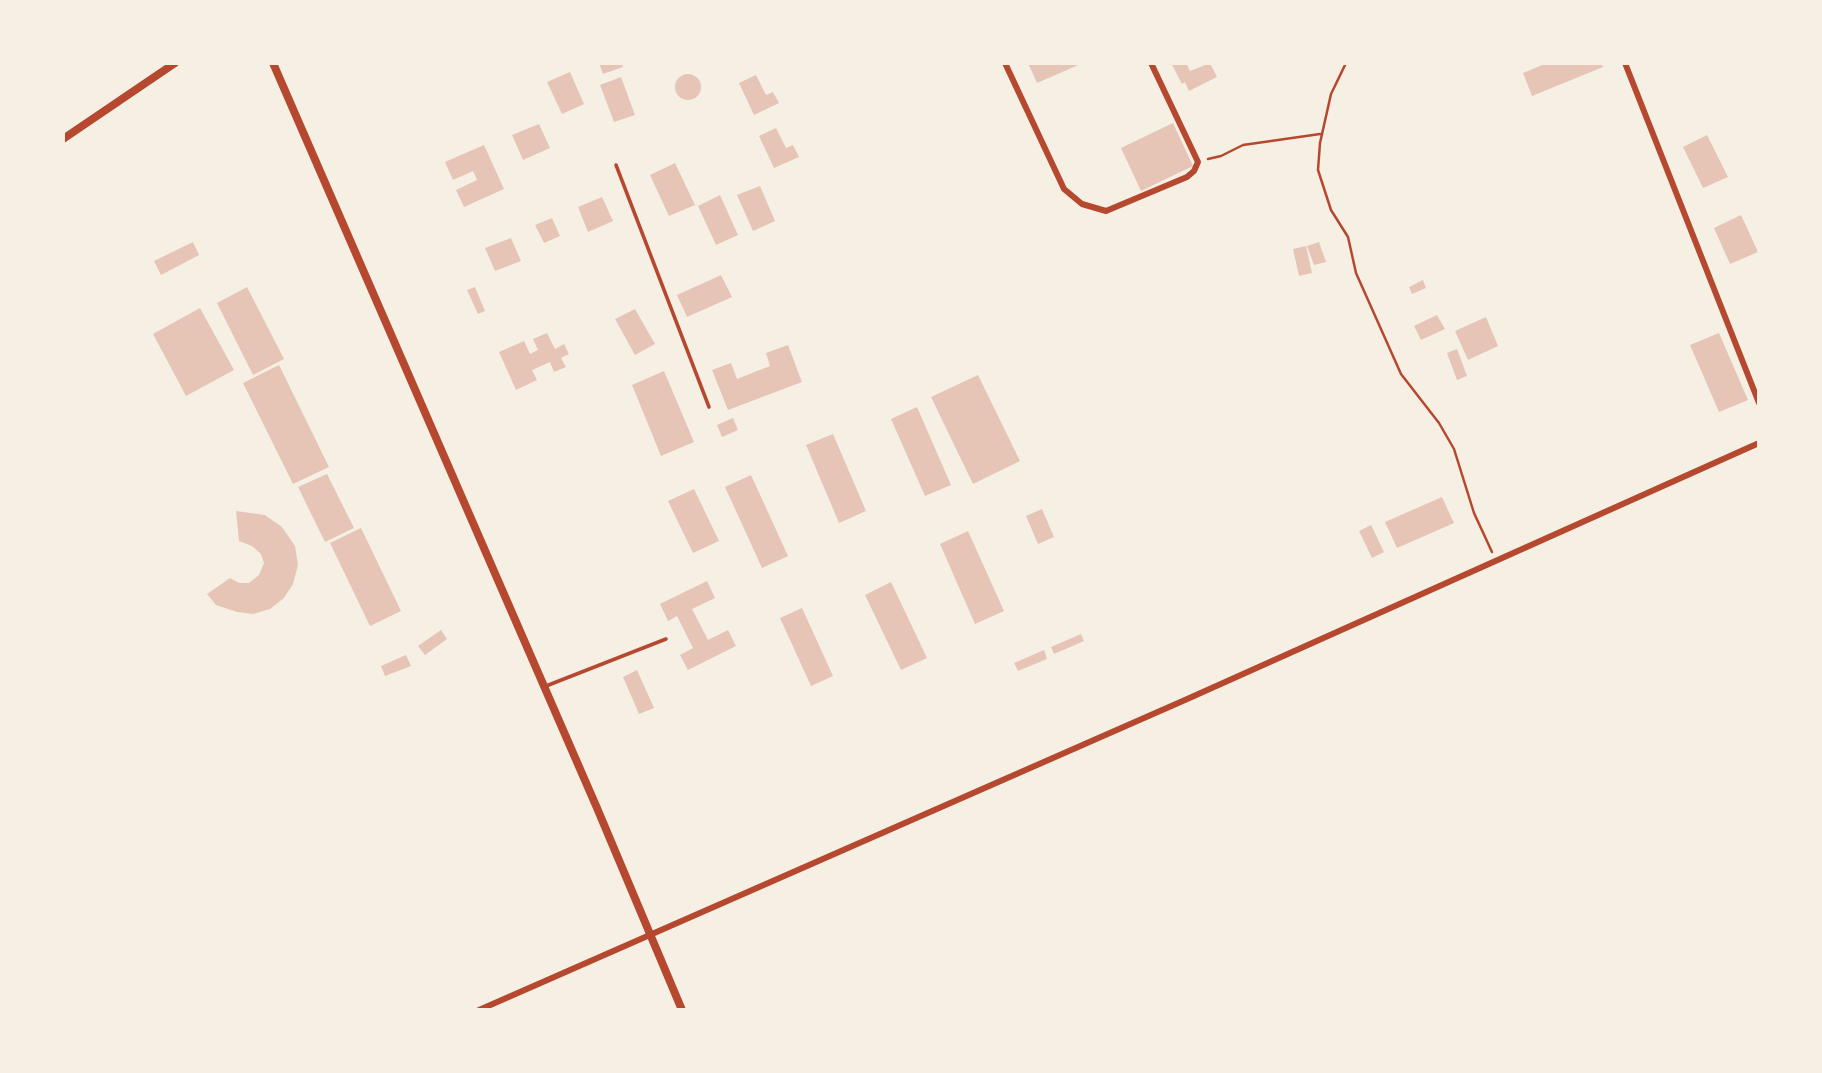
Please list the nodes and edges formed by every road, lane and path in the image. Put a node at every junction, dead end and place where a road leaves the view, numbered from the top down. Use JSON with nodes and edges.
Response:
{"nodes":[{"id":1,"x":175,"y":63,"type":"edge"},
{"id":2,"x":273,"y":63,"type":"edge"},
{"id":3,"x":1005,"y":63,"type":"edge"},
{"id":4,"x":1151,"y":63,"type":"edge"},
{"id":5,"x":1346,"y":63,"type":"edge"},
{"id":6,"x":1625,"y":63,"type":"edge"},
{"id":7,"x":1322,"y":134,"type":"junction"},
{"id":8,"x":63,"y":139,"type":"edge"},
{"id":9,"x":1198,"y":162,"type":"junction"},
{"id":10,"x":616,"y":165,"type":"dead end"},
{"id":11,"x":1759,"y":403,"type":"edge"},
{"id":12,"x":709,"y":407,"type":"dead end"},
{"id":13,"x":1759,"y":443,"type":"edge"},
{"id":14,"x":1497,"y":562,"type":"junction"},
{"id":15,"x":666,"y":639,"type":"dead end"},
{"id":16,"x":544,"y":687,"type":"junction"},
{"id":17,"x":650,"y":935,"type":"junction"},
{"id":18,"x":479,"y":1010,"type":"edge"},
{"id":19,"x":682,"y":1010,"type":"edge"}],
"edges":[{"from":1,"to":8,"type":"street"},
{"from":2,"to":16,"type":"street"},
{"from":3,"to":9,"type":"street"},
{"from":4,"to":9,"type":"street"},
{"from":5,"to":7,"type":"path"},
{"from":6,"to":11,"type":"street"},
{"from":7,"to":9,"type":"path"},
{"from":7,"to":14,"type":"path"},
{"from":10,"to":12,"type":"lane"},
{"from":13,"to":14,"type":"street"},
{"from":14,"to":17,"type":"street"},
{"from":15,"to":16,"type":"lane"},
{"from":16,"to":17,"type":"street"},
{"from":17,"to":18,"type":"street"},
{"from":17,"to":19,"type":"street"}]}
